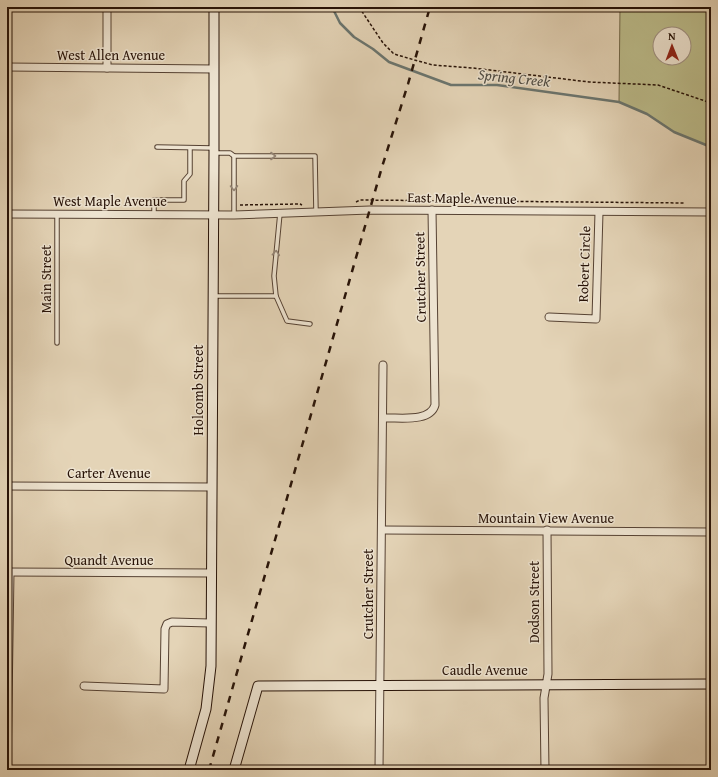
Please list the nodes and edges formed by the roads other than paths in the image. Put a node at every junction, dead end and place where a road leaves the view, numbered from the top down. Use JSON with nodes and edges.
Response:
{"nodes":[{"id":1,"x":107,"y":7,"type":"edge"},
{"id":2,"x":214,"y":7,"type":"edge"},
{"id":3,"x":7,"y":67,"type":"edge"},
{"id":4,"x":106,"y":68,"type":"junction"},
{"id":5,"x":214,"y":69,"type":"junction"},
{"id":6,"x":158,"y":147,"type":"dead end"},
{"id":7,"x":190,"y":148,"type":"junction"},
{"id":8,"x":214,"y":150,"type":"junction"},
{"id":9,"x":234,"y":156,"type":"junction"},
{"id":10,"x":432,"y":210,"type":"junction"},
{"id":11,"x":316,"y":212,"type":"junction"},
{"id":12,"x":599,"y":212,"type":"junction"},
{"id":13,"x":711,"y":212,"type":"edge"},
{"id":14,"x":280,"y":213,"type":"junction"},
{"id":15,"x":7,"y":214,"type":"edge"},
{"id":16,"x":57,"y":214,"type":"junction"},
{"id":17,"x":154,"y":214,"type":"junction"},
{"id":18,"x":213,"y":214,"type":"junction"},
{"id":19,"x":234,"y":214,"type":"junction"},
{"id":20,"x":213,"y":296,"type":"junction"},
{"id":21,"x":276,"y":296,"type":"junction"},
{"id":22,"x":548,"y":317,"type":"dead end"},
{"id":23,"x":310,"y":324,"type":"dead end"},
{"id":24,"x":57,"y":343,"type":"dead end"},
{"id":25,"x":383,"y":365,"type":"dead end"},
{"id":26,"x":383,"y":418,"type":"junction"},
{"id":27,"x":7,"y":486,"type":"edge"},
{"id":28,"x":212,"y":487,"type":"junction"},
{"id":29,"x":382,"y":530,"type":"junction"},
{"id":30,"x":547,"y":530,"type":"junction"},
{"id":31,"x":711,"y":532,"type":"edge"},
{"id":32,"x":8,"y":572,"type":"edge"},
{"id":33,"x":211,"y":573,"type":"junction"},
{"id":34,"x":210,"y":623,"type":"junction"},
{"id":35,"x":380,"y":684,"type":"junction"},
{"id":36,"x":546,"y":684,"type":"junction"},
{"id":37,"x":711,"y":684,"type":"edge"},
{"id":38,"x":84,"y":686,"type":"dead end"},
{"id":39,"x":711,"y":763,"type":"edge"},
{"id":40,"x":7,"y":770,"type":"edge"},
{"id":41,"x":189,"y":770,"type":"edge"},
{"id":42,"x":234,"y":770,"type":"edge"},
{"id":43,"x":379,"y":770,"type":"edge"},
{"id":44,"x":545,"y":770,"type":"edge"}],
"edges":[{"from":1,"to":4,"type":"street"},
{"from":2,"to":5,"type":"street","name":"Holcomb Street"},
{"from":3,"to":4,"type":"street","name":"West Allen Avenue"},
{"from":4,"to":5,"type":"street","name":"West Allen Avenue"},
{"from":5,"to":8,"type":"street","name":"Holcomb Street"},
{"from":6,"to":7,"type":"lane"},
{"from":7,"to":8,"type":"lane"},
{"from":7,"to":17,"type":"lane"},
{"from":8,"to":9,"type":"lane"},
{"from":8,"to":18,"type":"street","name":"Holcomb Street"},
{"from":9,"to":11,"type":"lane","one_way":true},
{"from":9,"to":19,"type":"lane","one_way":true},
{"from":10,"to":11,"type":"street","name":"East Maple Avenue"},
{"from":10,"to":12,"type":"street","name":"East Maple Avenue"},
{"from":10,"to":26,"type":"street","name":"Crutcher Street"},
{"from":11,"to":14,"type":"street","name":"East Maple Avenue"},
{"from":12,"to":13,"type":"street","name":"East Maple Avenue"},
{"from":12,"to":22,"type":"street","name":"Robert Circle"},
{"from":14,"to":19,"type":"street","name":"East Maple Avenue"},
{"from":21,"to":14,"type":"lane","one_way":true},
{"from":15,"to":16,"type":"street","name":"West Maple Avenue"},
{"from":16,"to":17,"type":"street","name":"West Maple Avenue"},
{"from":16,"to":24,"type":"lane","name":"Main Street"},
{"from":17,"to":18,"type":"street","name":"West Maple Avenue"},
{"from":18,"to":19,"type":"street","name":"East Maple Avenue"},
{"from":18,"to":20,"type":"street","name":"Holcomb Street"},
{"from":20,"to":21,"type":"lane"},
{"from":20,"to":28,"type":"street","name":"Holcomb Street"},
{"from":21,"to":23,"type":"lane"},
{"from":25,"to":26,"type":"street","name":"Crutcher Street"},
{"from":26,"to":29,"type":"street","name":"Crutcher Street"},
{"from":27,"to":28,"type":"street","name":"Carter Avenue"},
{"from":28,"to":33,"type":"street","name":"Holcomb Street"},
{"from":29,"to":30,"type":"street","name":"Mountain View Avenue"},
{"from":29,"to":35,"type":"street","name":"Crutcher Street"},
{"from":30,"to":31,"type":"street","name":"Mountain View Avenue"},
{"from":30,"to":36,"type":"street","name":"Dodson Street"},
{"from":32,"to":33,"type":"street","name":"Quandt Avenue"},
{"from":32,"to":40,"type":"street"},
{"from":33,"to":34,"type":"street","name":"Holcomb Street"},
{"from":34,"to":38,"type":"street"},
{"from":34,"to":41,"type":"street","name":"Holcomb Street"},
{"from":35,"to":36,"type":"street","name":"Caudle Avenue"},
{"from":35,"to":42,"type":"street","name":"Caudle Avenue"},
{"from":35,"to":43,"type":"street","name":"Crutcher Street"},
{"from":36,"to":37,"type":"street","name":"Caudle Avenue"},
{"from":36,"to":44,"type":"street","name":"Dodson Street"},
{"from":37,"to":39,"type":"street"}]}
